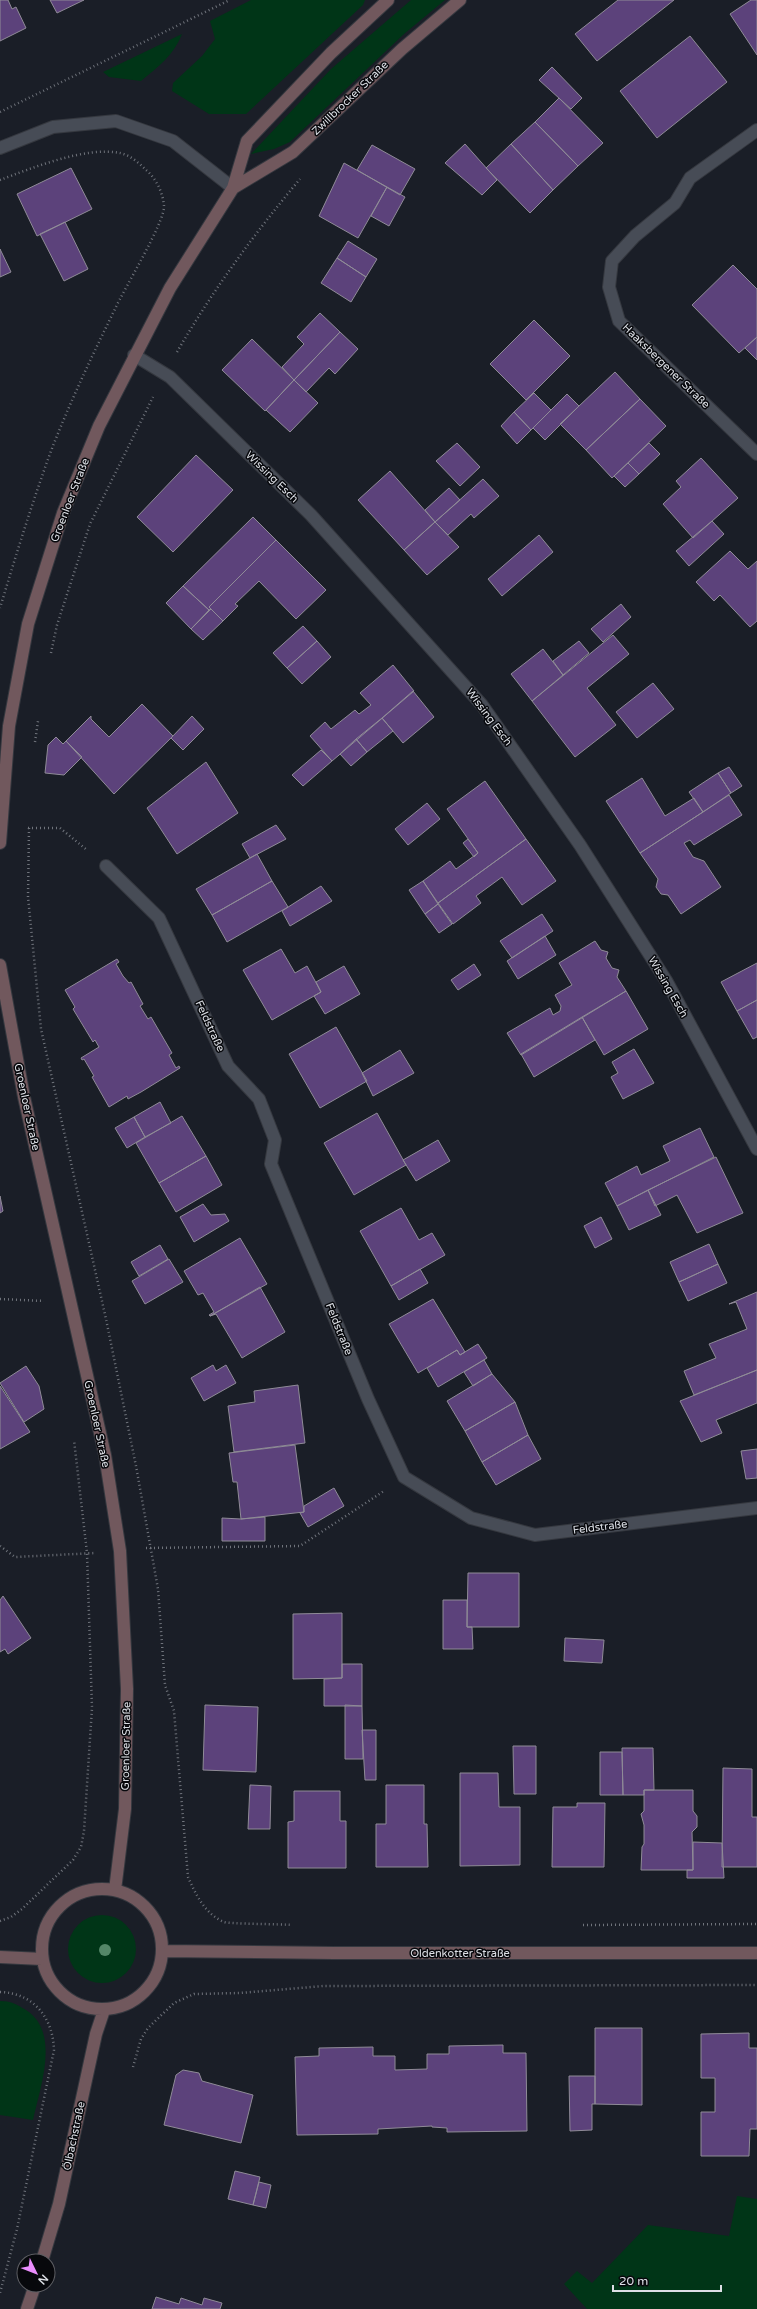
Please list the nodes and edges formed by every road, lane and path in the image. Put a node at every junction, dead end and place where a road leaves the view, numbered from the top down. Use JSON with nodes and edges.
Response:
{"nodes":[{"id":1,"x":230,"y":0,"type":"edge"},
{"id":2,"x":388,"y":0,"type":"edge"},
{"id":3,"x":460,"y":0,"type":"edge"},
{"id":4,"x":0,"y":112,"type":"edge"},
{"id":5,"x":757,"y":130,"type":"edge"},
{"id":6,"x":0,"y":148,"type":"edge"},
{"id":7,"x":303,"y":175,"type":"dead end"},
{"id":8,"x":0,"y":180,"type":"edge"},
{"id":9,"x":233,"y":188,"type":"junction"},
{"id":10,"x":134,"y":356,"type":"junction"},
{"id":11,"x":165,"y":374,"type":"junction"},
{"id":12,"x":757,"y":454,"type":"edge"},
{"id":13,"x":0,"y":608,"type":"edge"},
{"id":14,"x":50,"y":656,"type":"dead end"},
{"id":15,"x":38,"y":716,"type":"dead end"},
{"id":16,"x":35,"y":746,"type":"dead end"},
{"id":17,"x":29,"y":821,"type":"dead end"},
{"id":18,"x":0,"y":827,"type":"edge"},
{"id":19,"x":29,"y":828,"type":"junction"},
{"id":20,"x":0,"y":843,"type":"edge"},
{"id":21,"x":106,"y":866,"type":"joint"},
{"id":22,"x":0,"y":965,"type":"edge"},
{"id":23,"x":757,"y":1149,"type":"edge"},
{"id":24,"x":42,"y":1294,"type":"dead end"},
{"id":25,"x":0,"y":1299,"type":"edge"},
{"id":26,"x":44,"y":1301,"type":"junction"},
{"id":27,"x":70,"y":1302,"type":"junction"},
{"id":28,"x":46,"y":1307,"type":"dead end"},
{"id":29,"x":73,"y":1438,"type":"dead end"},
{"id":30,"x":404,"y":1477,"type":"junction"},
{"id":31,"x":757,"y":1508,"type":"edge"},
{"id":32,"x":0,"y":1546,"type":"edge"},
{"id":33,"x":152,"y":1548,"type":"junction"},
{"id":34,"x":120,"y":1551,"type":"junction"},
{"id":35,"x":87,"y":1553,"type":"junction"},
{"id":36,"x":115,"y":1890,"type":"junction"},
{"id":37,"x":0,"y":1921,"type":"edge"},
{"id":38,"x":225,"y":1923,"type":"dead end"},
{"id":39,"x":162,"y":1951,"type":"junction"},
{"id":40,"x":757,"y":1953,"type":"edge"},
{"id":41,"x":0,"y":1957,"type":"edge"},
{"id":42,"x":42,"y":1959,"type":"junction"},
{"id":43,"x":757,"y":1985,"type":"edge"},
{"id":44,"x":0,"y":1992,"type":"edge"},
{"id":45,"x":104,"y":2010,"type":"junction"},
{"id":46,"x":133,"y":2067,"type":"dead end"},
{"id":47,"x":44,"y":2253,"type":"edge"},
{"id":48,"x":0,"y":2293,"type":"edge"},
{"id":49,"x":32,"y":2293,"type":"edge"},
{"id":50,"x":27,"y":2309,"type":"edge"}],
"edges":[{"from":1,"to":4,"type":"path"},
{"from":2,"to":9,"type":"street"},
{"from":3,"to":9,"type":"street","name":"Zwillbrocker Straße"},
{"from":5,"to":12,"type":"street","name":"Haaksbergener Straße"},
{"from":6,"to":9,"type":"street"},
{"from":7,"to":11,"type":"path"},
{"from":8,"to":13,"type":"path"},
{"from":9,"to":10,"type":"street","name":"Groenloer Straße"},
{"from":10,"to":11,"type":"street","name":"Wissing Esch"},
{"from":10,"to":18,"type":"street","name":"Groenloer Straße"},
{"from":11,"to":14,"type":"path"},
{"from":11,"to":23,"type":"street","name":"Wissing Esch"},
{"from":15,"to":16,"type":"path"},
{"from":17,"to":19,"type":"path"},
{"from":18,"to":19,"type":"path"},
{"from":18,"to":20,"type":"street","name":"Groenloer Straße"},
{"from":19,"to":21,"type":"path"},
{"from":19,"to":33,"type":"path"},
{"from":21,"to":30,"type":"street","name":"Feldstraße"},
{"from":22,"to":27,"type":"street","name":"Groenloer Straße"},
{"from":24,"to":26,"type":"path"},
{"from":25,"to":26,"type":"path"},
{"from":26,"to":27,"type":"path"},
{"from":26,"to":28,"type":"path"},
{"from":27,"to":34,"type":"street","name":"Groenloer Straße"},
{"from":29,"to":35,"type":"path"},
{"from":30,"to":31,"type":"street","name":"Feldstraße"},
{"from":30,"to":33,"type":"path"},
{"from":32,"to":35,"type":"path"},
{"from":33,"to":34,"type":"path"},
{"from":33,"to":38,"type":"path"},
{"from":34,"to":35,"type":"path"},
{"from":34,"to":36,"type":"street","name":"Groenloer Straße"},
{"from":35,"to":37,"type":"path"},
{"from":36,"to":39,"type":"street"},
{"from":36,"to":42,"type":"street"},
{"from":39,"to":40,"type":"street","name":"Oldenkotter Straße"},
{"from":39,"to":45,"type":"street"},
{"from":41,"to":42,"type":"street"},
{"from":42,"to":45,"type":"street"},
{"from":43,"to":46,"type":"path"},
{"from":44,"to":48,"type":"path"},
{"from":45,"to":47,"type":"street","name":"Ölbachstraße"},
{"from":49,"to":50,"type":"street"}]}
